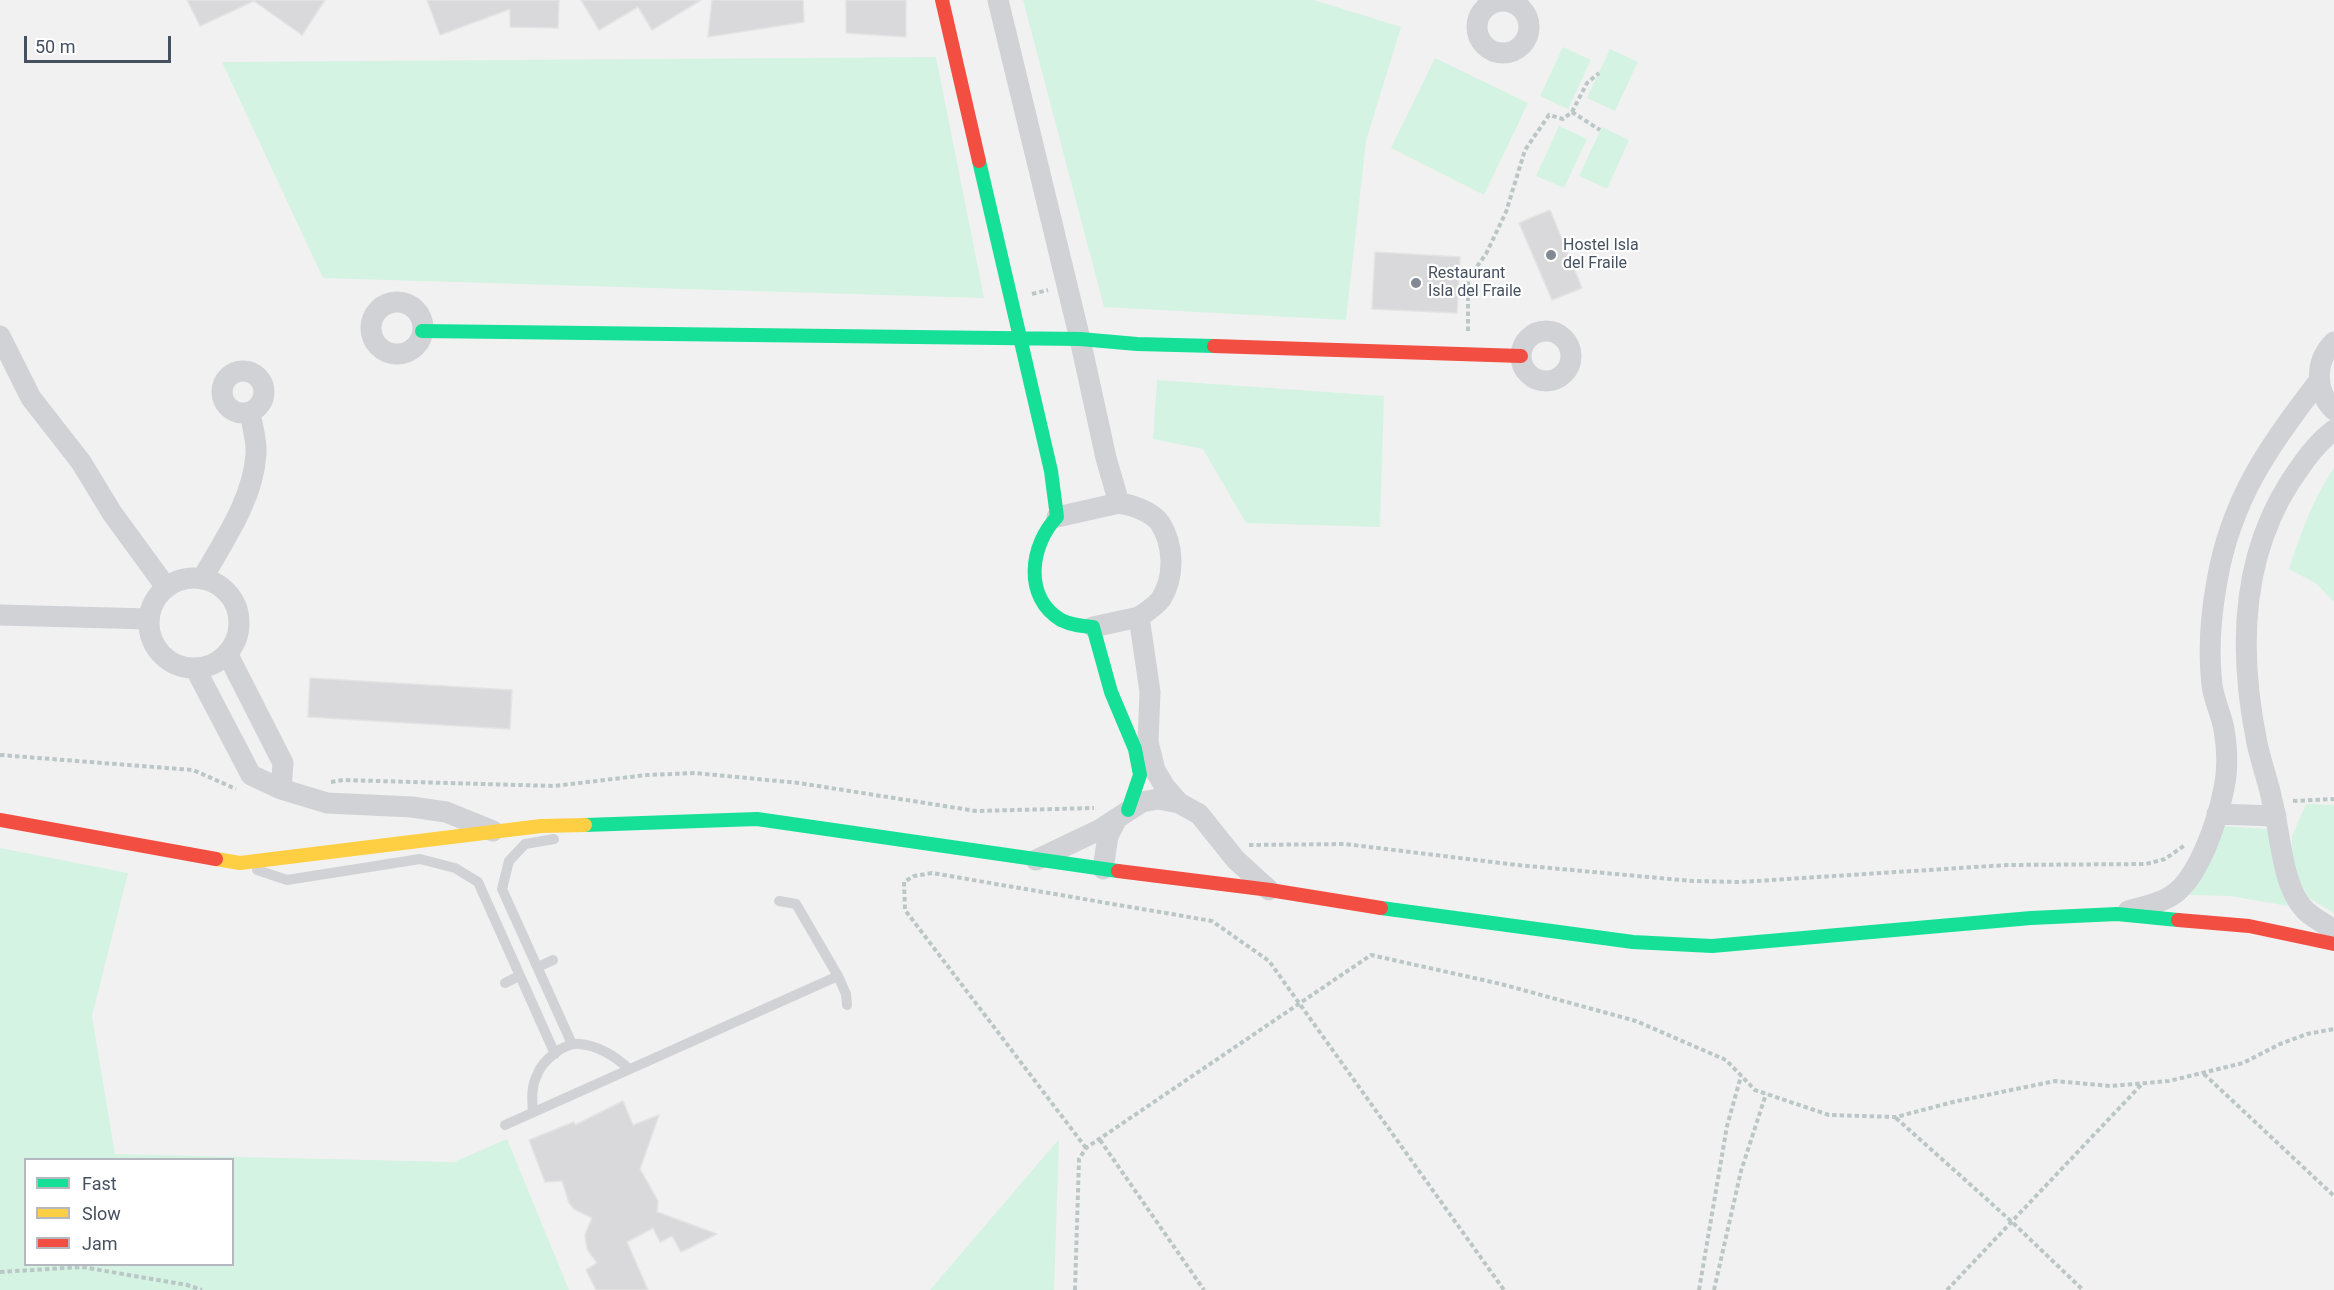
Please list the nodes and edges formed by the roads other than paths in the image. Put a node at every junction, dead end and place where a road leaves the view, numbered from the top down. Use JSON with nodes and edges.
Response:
{"nodes":[{"id":1,"x":942,"y":0,"type":"edge"},
{"id":2,"x":998,"y":0,"type":"edge"},
{"id":3,"x":422,"y":331,"type":"dead end"},
{"id":4,"x":0,"y":336,"type":"edge"},
{"id":5,"x":1019,"y":338,"type":"junction"},
{"id":6,"x":1080,"y":339,"type":"junction"},
{"id":7,"x":2334,"y":342,"type":"edge"},
{"id":8,"x":1521,"y":356,"type":"dead end"},
{"id":9,"x":2319,"y":381,"type":"junction"},
{"id":10,"x":2334,"y":410,"type":"edge"},
{"id":11,"x":250,"y":412,"type":"dead end"},
{"id":12,"x":2334,"y":430,"type":"edge"},
{"id":13,"x":1119,"y":502,"type":"junction"},
{"id":14,"x":1057,"y":517,"type":"junction"},
{"id":15,"x":202,"y":579,"type":"junction"},
{"id":16,"x":166,"y":587,"type":"junction"},
{"id":17,"x":0,"y":615,"type":"edge"},
{"id":18,"x":1139,"y":617,"type":"junction"},
{"id":19,"x":149,"y":619,"type":"junction"},
{"id":20,"x":1093,"y":627,"type":"junction"},
{"id":21,"x":227,"y":653,"type":"junction"},
{"id":22,"x":195,"y":668,"type":"junction"},
{"id":23,"x":281,"y":789,"type":"junction"},
{"id":24,"x":1179,"y":802,"type":"junction"},
{"id":25,"x":2217,"y":814,"type":"junction"},
{"id":26,"x":1122,"y":815,"type":"junction"},
{"id":27,"x":2276,"y":816,"type":"junction"},
{"id":28,"x":0,"y":820,"type":"edge"},
{"id":29,"x":618,"y":823,"type":"junction"},
{"id":30,"x":495,"y":832,"type":"junction"},
{"id":31,"x":1218,"y":836,"type":"junction"},
{"id":32,"x":1036,"y":860,"type":"junction"},
{"id":33,"x":240,"y":863,"type":"junction"},
{"id":34,"x":1103,"y":869,"type":"junction"},
{"id":35,"x":1220,"y":885,"type":"junction"},
{"id":36,"x":1270,"y":890,"type":"junction"},
{"id":37,"x":779,"y":901,"type":"dead end"},
{"id":38,"x":2118,"y":914,"type":"junction"},
{"id":39,"x":2334,"y":930,"type":"edge"},
{"id":40,"x":2334,"y":944,"type":"edge"},
{"id":41,"x":553,"y":960,"type":"dead end"},
{"id":42,"x":538,"y":967,"type":"junction"},
{"id":43,"x":519,"y":976,"type":"junction"},
{"id":44,"x":838,"y":976,"type":"junction"},
{"id":45,"x":505,"y":983,"type":"dead end"},
{"id":46,"x":847,"y":1005,"type":"dead end"},
{"id":47,"x":572,"y":1044,"type":"junction"},
{"id":48,"x":555,"y":1054,"type":"junction"},
{"id":49,"x":629,"y":1069,"type":"junction"},
{"id":50,"x":533,"y":1112,"type":"junction"},
{"id":51,"x":505,"y":1125,"type":"dead end"}],
"edges":[{"from":1,"to":5,"type":"main road"},
{"from":2,"to":6,"type":"street"},
{"from":3,"to":5,"type":"main road"},
{"from":4,"to":16,"type":"street"},
{"from":5,"to":6,"type":"main road"},
{"from":5,"to":14,"type":"main road"},
{"from":6,"to":8,"type":"main road"},
{"from":6,"to":13,"type":"street"},
{"from":7,"to":9,"type":"street"},
{"from":9,"to":10,"type":"street"},
{"from":9,"to":25,"type":"street"},
{"from":11,"to":15,"type":"street"},
{"from":12,"to":27,"type":"street"},
{"from":13,"to":14,"type":"street"},
{"from":13,"to":18,"type":"street"},
{"from":14,"to":20,"type":"main road"},
{"from":15,"to":16,"type":"street"},
{"from":15,"to":21,"type":"street"},
{"from":16,"to":19,"type":"street"},
{"from":17,"to":19,"type":"street"},
{"from":18,"to":20,"type":"street"},
{"from":18,"to":24,"type":"street"},
{"from":19,"to":22,"type":"street"},
{"from":20,"to":26,"type":"main road"},
{"from":21,"to":22,"type":"street"},
{"from":21,"to":23,"type":"street"},
{"from":22,"to":23,"type":"street"},
{"from":23,"to":30,"type":"street"},
{"from":24,"to":26,"type":"street"},
{"from":24,"to":31,"type":"street"},
{"from":25,"to":27,"type":"street"},
{"from":25,"to":38,"type":"street"},
{"from":26,"to":32,"type":"street"},
{"from":26,"to":34,"type":"street"},
{"from":27,"to":39,"type":"street"},
{"from":28,"to":33,"type":"main road"},
{"from":29,"to":30,"type":"main road"},
{"from":29,"to":32,"type":"main road"},
{"from":29,"to":42,"type":"lane"},
{"from":30,"to":33,"type":"main road"},
{"from":31,"to":35,"type":"street"},
{"from":31,"to":36,"type":"street"},
{"from":32,"to":34,"type":"main road"},
{"from":33,"to":43,"type":"lane"},
{"from":34,"to":35,"type":"main road"},
{"from":35,"to":36,"type":"main road"},
{"from":36,"to":38,"type":"main road"},
{"from":37,"to":44,"type":"lane"},
{"from":38,"to":40,"type":"main road"},
{"from":41,"to":42,"type":"lane"},
{"from":42,"to":47,"type":"lane"},
{"from":43,"to":45,"type":"lane"},
{"from":43,"to":48,"type":"lane"},
{"from":44,"to":46,"type":"lane"},
{"from":44,"to":49,"type":"lane"},
{"from":47,"to":48,"type":"lane"},
{"from":47,"to":49,"type":"lane"},
{"from":48,"to":50,"type":"lane"},
{"from":49,"to":50,"type":"lane"},
{"from":50,"to":51,"type":"lane"}]}
